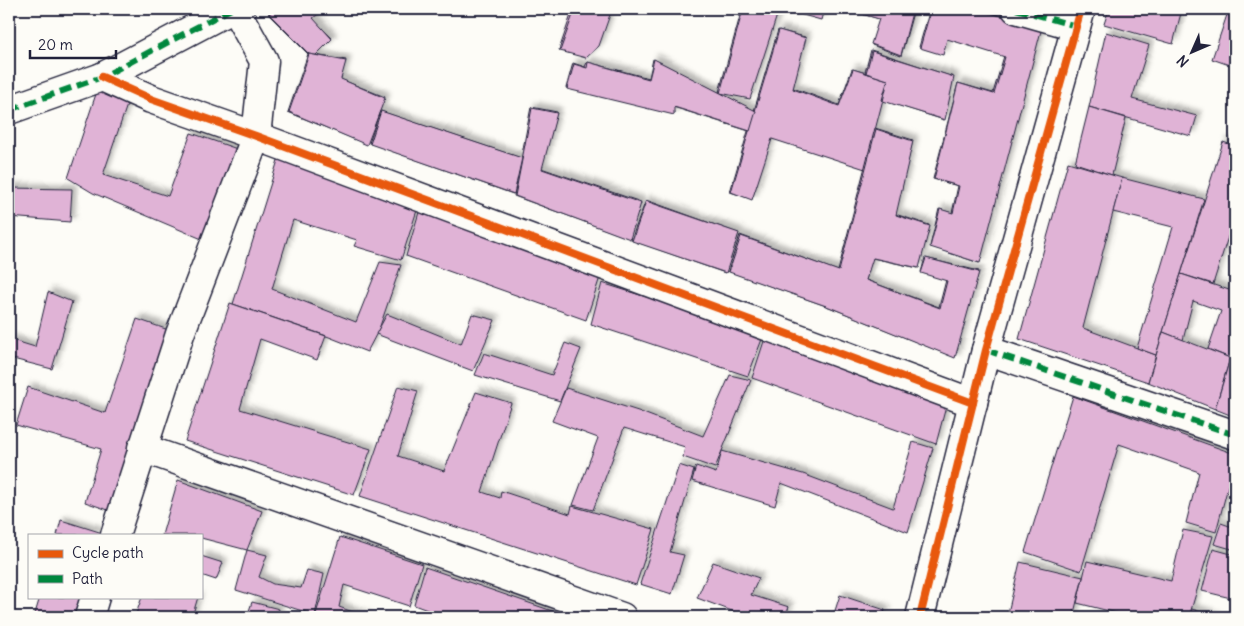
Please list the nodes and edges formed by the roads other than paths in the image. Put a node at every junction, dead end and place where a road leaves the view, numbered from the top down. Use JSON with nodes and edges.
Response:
{"nodes":[{"id":1,"x":231,"y":9,"type":"edge"},
{"id":2,"x":235,"y":9,"type":"edge"},
{"id":3,"x":1016,"y":9,"type":"edge"},
{"id":4,"x":1078,"y":18,"type":"edge"},
{"id":5,"x":102,"y":77,"type":"junction"},
{"id":6,"x":9,"y":110,"type":"edge"},
{"id":7,"x":256,"y":136,"type":"junction"},
{"id":8,"x":986,"y":350,"type":"junction"},
{"id":9,"x":973,"y":403,"type":"junction"},
{"id":10,"x":1235,"y":435,"type":"edge"},
{"id":11,"x":142,"y":448,"type":"junction"},
{"id":12,"x":115,"y":534,"type":"edge"},
{"id":13,"x":95,"y":598,"type":"edge"},
{"id":14,"x":573,"y":609,"type":"edge"},
{"id":15,"x":88,"y":617,"type":"edge"},
{"id":16,"x":622,"y":617,"type":"edge"},
{"id":17,"x":920,"y":617,"type":"edge"}],
"edges":[{"from":1,"to":5,"type":"street"},
{"from":2,"to":7,"type":"street"},
{"from":3,"to":4,"type":"street"},
{"from":4,"to":8,"type":"street"},
{"from":5,"to":6,"type":"street"},
{"from":5,"to":7,"type":"street"},
{"from":7,"to":9,"type":"street"},
{"from":7,"to":11,"type":"street"},
{"from":8,"to":9,"type":"street"},
{"from":8,"to":10,"type":"street"},
{"from":9,"to":17,"type":"street"},
{"from":11,"to":12,"type":"street"},
{"from":11,"to":14,"type":"street"},
{"from":13,"to":15,"type":"street"},
{"from":14,"to":16,"type":"street"}]}
